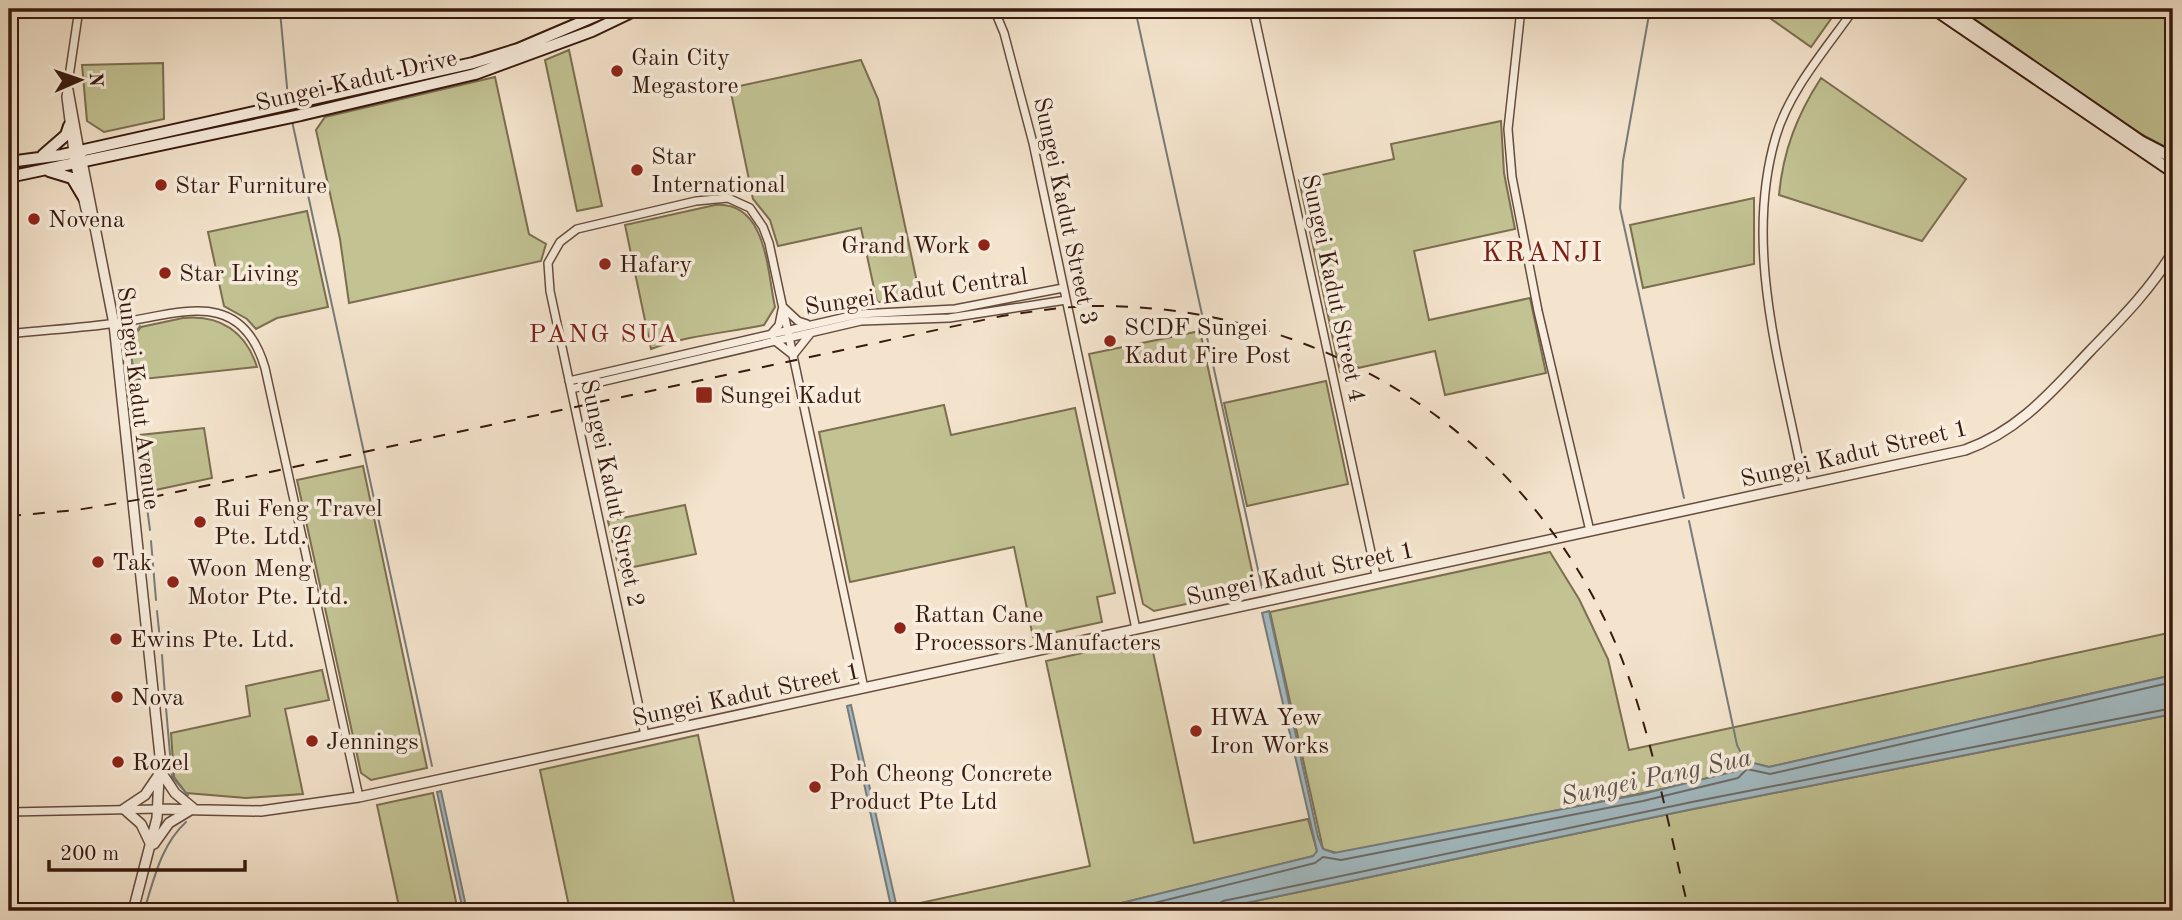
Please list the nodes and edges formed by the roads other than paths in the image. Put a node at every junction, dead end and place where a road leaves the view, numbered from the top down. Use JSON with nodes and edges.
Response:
{"nodes":[{"id":1,"x":79,"y":9,"type":"edge"},
{"id":2,"x":612,"y":9,"type":"edge"},
{"id":3,"x":638,"y":9,"type":"edge"},
{"id":4,"x":994,"y":9,"type":"edge"},
{"id":5,"x":1253,"y":9,"type":"edge"},
{"id":6,"x":1521,"y":9,"type":"edge"},
{"id":7,"x":1854,"y":9,"type":"edge"},
{"id":8,"x":1934,"y":9,"type":"edge"},
{"id":9,"x":1949,"y":9,"type":"edge"},
{"id":10,"x":69,"y":90,"type":"junction"},
{"id":11,"x":69,"y":126,"type":"junction"},
{"id":12,"x":153,"y":134,"type":"junction"},
{"id":13,"x":169,"y":143,"type":"junction"},
{"id":14,"x":77,"y":156,"type":"junction"},
{"id":15,"x":38,"y":158,"type":"junction"},
{"id":16,"x":2173,"y":158,"type":"edge"},
{"id":17,"x":9,"y":162,"type":"edge"},
{"id":18,"x":43,"y":170,"type":"junction"},
{"id":19,"x":2173,"y":172,"type":"edge"},
{"id":20,"x":9,"y":177,"type":"edge"},
{"id":21,"x":83,"y":198,"type":"junction"},
{"id":22,"x":93,"y":222,"type":"junction"},
{"id":23,"x":2173,"y":252,"type":"edge"},
{"id":24,"x":1063,"y":288,"type":"junction"},
{"id":25,"x":1066,"y":300,"type":"junction"},
{"id":26,"x":783,"y":306,"type":"junction"},
{"id":27,"x":114,"y":324,"type":"junction"},
{"id":28,"x":810,"y":329,"type":"junction"},
{"id":29,"x":789,"y":333,"type":"junction"},
{"id":30,"x":9,"y":334,"type":"edge"},
{"id":31,"x":773,"y":337,"type":"junction"},
{"id":32,"x":794,"y":355,"type":"junction"},
{"id":33,"x":570,"y":385,"type":"junction"},
{"id":34,"x":1804,"y":485,"type":"junction"},
{"id":35,"x":1590,"y":531,"type":"junction"},
{"id":36,"x":1376,"y":575,"type":"junction"},
{"id":37,"x":1136,"y":629,"type":"junction"},
{"id":38,"x":864,"y":688,"type":"junction"},
{"id":39,"x":645,"y":735,"type":"junction"},
{"id":40,"x":161,"y":772,"type":"junction"},
{"id":41,"x":359,"y":797,"type":"junction"},
{"id":42,"x":193,"y":808,"type":"junction"},
{"id":43,"x":158,"y":809,"type":"junction"},
{"id":44,"x":124,"y":810,"type":"junction"},
{"id":45,"x":9,"y":812,"type":"edge"},
{"id":46,"x":151,"y":847,"type":"junction"},
{"id":47,"x":133,"y":911,"type":"edge"}],
"edges":[{"from":1,"to":10,"type":"street"},
{"from":2,"to":12,"type":"main road","name":"Sungei Kadut Drive"},
{"from":3,"to":13,"type":"main road","name":"Sungei Kadut Drive"},
{"from":4,"to":24,"type":"street","name":"Sungei Kadut Street 3"},
{"from":5,"to":36,"type":"street","name":"Sungei Kadut Street 4"},
{"from":6,"to":35,"type":"street"},
{"from":7,"to":34,"type":"street"},
{"from":8,"to":19,"type":"main road"},
{"from":9,"to":16,"type":"main road"},
{"from":10,"to":11,"type":"street"},
{"from":10,"to":14,"type":"street"},
{"from":11,"to":14,"type":"street"},
{"from":11,"to":15,"type":"main road"},
{"from":12,"to":13,"type":"main road"},
{"from":12,"to":14,"type":"main road","name":"Sungei Kadut Drive"},
{"from":13,"to":14,"type":"main road","name":"Sungei Kadut Drive"},
{"from":14,"to":15,"type":"main road"},
{"from":14,"to":18,"type":"main road"},
{"from":14,"to":21,"type":"street","name":"Sungei Kadut Avenue"},
{"from":14,"to":22,"type":"street","name":"Sungei Kadut Avenue"},
{"from":15,"to":17,"type":"main road"},
{"from":18,"to":20,"type":"main road"},
{"from":18,"to":21,"type":"main road"},
{"from":21,"to":22,"type":"street","name":"Sungei Kadut Avenue"},
{"from":22,"to":27,"type":"street","name":"Sungei Kadut Avenue"},
{"from":23,"to":34,"type":"street","name":"Sungei Kadut Street 1"},
{"from":24,"to":25,"type":"street","name":"Sungei Kadut Street 3"},
{"from":24,"to":28,"type":"street","name":"Sungei Kadut Central"},
{"from":25,"to":28,"type":"street","name":"Sungei Kadut Central"},
{"from":25,"to":37,"type":"street","name":"Sungei Kadut Street 3"},
{"from":26,"to":28,"type":"street"},
{"from":26,"to":29,"type":"street","name":"Sungei Kadut Street 2"},
{"from":26,"to":31,"type":"street"},
{"from":26,"to":33,"type":"street","name":"Sungei Kadut Street 2"},
{"from":27,"to":30,"type":"street"},
{"from":27,"to":40,"type":"street","name":"Sungei Kadut Avenue"},
{"from":27,"to":41,"type":"street"},
{"from":28,"to":29,"type":"street","name":"Sungei Kadut Central"},
{"from":28,"to":32,"type":"street"},
{"from":29,"to":31,"type":"street","name":"Sungei Kadut Central"},
{"from":29,"to":32,"type":"street","name":"Sungei Kadut Street 2"},
{"from":31,"to":32,"type":"street"},
{"from":31,"to":33,"type":"street","name":"Sungei Kadut Central"},
{"from":32,"to":38,"type":"street","name":"Sungei Kadut Street 2"},
{"from":33,"to":39,"type":"street","name":"Sungei Kadut Street 2"},
{"from":34,"to":35,"type":"street","name":"Sungei Kadut Street 1"},
{"from":35,"to":36,"type":"street","name":"Sungei Kadut Street 1"},
{"from":36,"to":37,"type":"street","name":"Sungei Kadut Street 1"},
{"from":37,"to":38,"type":"street","name":"Sungei Kadut Street 1"},
{"from":38,"to":39,"type":"street","name":"Sungei Kadut Street 1"},
{"from":39,"to":41,"type":"street","name":"Sungei Kadut Street 1"},
{"from":40,"to":42,"type":"street"},
{"from":40,"to":43,"type":"street","name":"Sungei Kadut Avenue"},
{"from":40,"to":44,"type":"street"},
{"from":41,"to":42,"type":"street","name":"Sungei Kadut Street 1"},
{"from":42,"to":43,"type":"street","name":"Sungei Kadut Street 1"},
{"from":42,"to":46,"type":"street"},
{"from":43,"to":44,"type":"street"},
{"from":43,"to":46,"type":"street","name":"Sungei Kadut Avenue"},
{"from":44,"to":45,"type":"street"},
{"from":44,"to":46,"type":"street"},
{"from":46,"to":47,"type":"street","name":"Sungei Kadut Avenue"}]}
